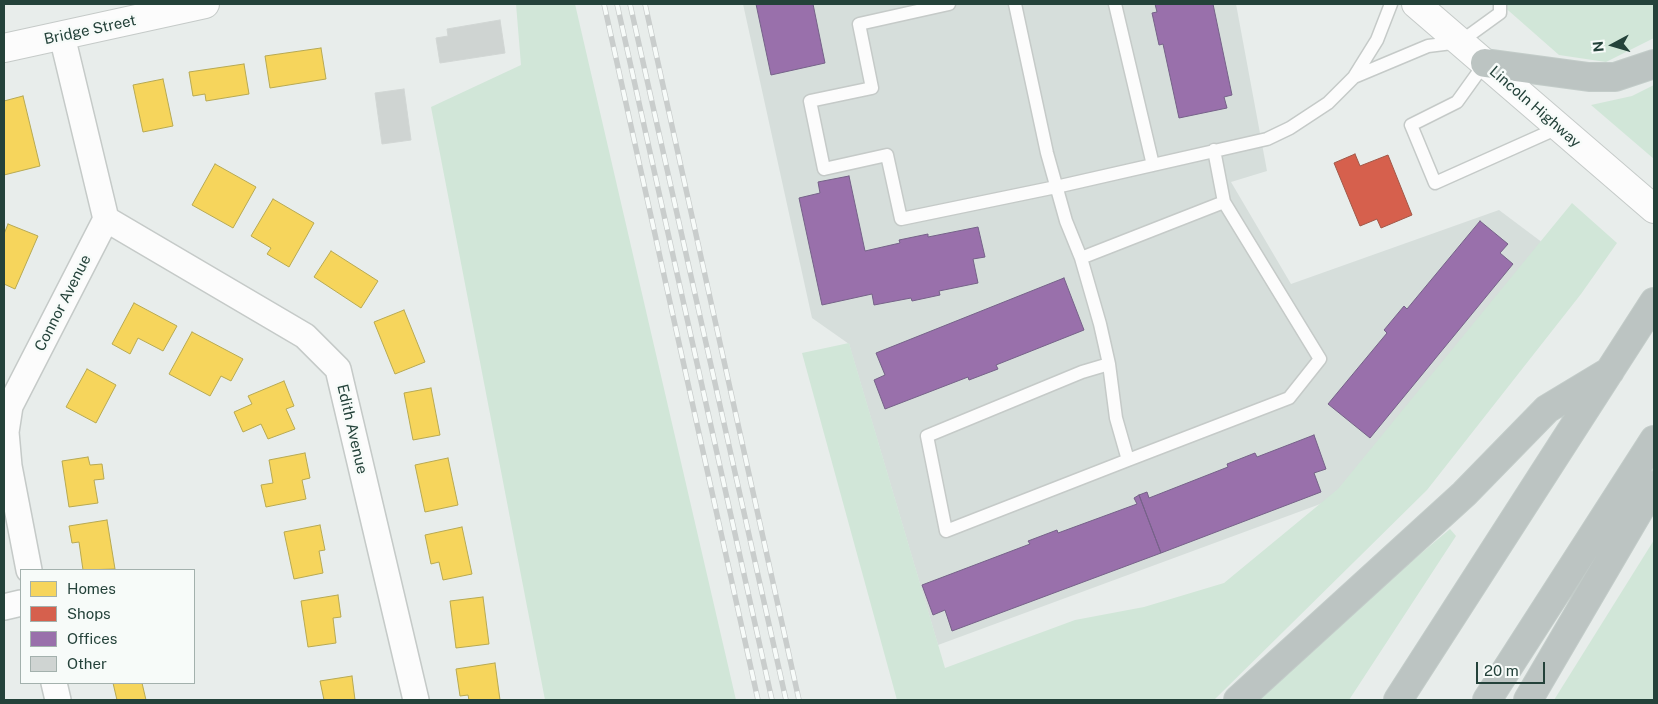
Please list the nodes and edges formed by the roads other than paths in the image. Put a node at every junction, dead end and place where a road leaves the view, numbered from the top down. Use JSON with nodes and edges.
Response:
{"nodes":[{"id":1,"x":205,"y":4,"type":"edge"},
{"id":2,"x":949,"y":4,"type":"edge"},
{"id":3,"x":1015,"y":4,"type":"edge"},
{"id":4,"x":1115,"y":4,"type":"edge"},
{"id":5,"x":1391,"y":4,"type":"edge"},
{"id":6,"x":1416,"y":4,"type":"edge"},
{"id":7,"x":1500,"y":4,"type":"edge"},
{"id":8,"x":62,"y":36,"type":"junction"},
{"id":9,"x":1460,"y":42,"type":"junction"},
{"id":10,"x":4,"y":48,"type":"edge"},
{"id":11,"x":1485,"y":63,"type":"junction"},
{"id":12,"x":1654,"y":64,"type":"edge"},
{"id":13,"x":1354,"y":77,"type":"junction"},
{"id":14,"x":1558,"y":128,"type":"junction"},
{"id":15,"x":1214,"y":150,"type":"junction"},
{"id":16,"x":1153,"y":165,"type":"junction"},
{"id":17,"x":1056,"y":187,"type":"junction"},
{"id":18,"x":1224,"y":202,"type":"junction"},
{"id":19,"x":1654,"y":210,"type":"edge"},
{"id":20,"x":106,"y":219,"type":"junction"},
{"id":21,"x":1081,"y":258,"type":"junction"},
{"id":22,"x":1654,"y":302,"type":"edge"},
{"id":23,"x":1109,"y":364,"type":"junction"},
{"id":24,"x":1610,"y":371,"type":"junction"},
{"id":25,"x":7,"y":405,"type":"edge"},
{"id":26,"x":1654,"y":440,"type":"edge"},
{"id":27,"x":1128,"y":460,"type":"junction"},
{"id":28,"x":1654,"y":485,"type":"edge"},
{"id":29,"x":29,"y":569,"type":"edge"},
{"id":30,"x":20,"y":603,"type":"edge"},
{"id":31,"x":4,"y":607,"type":"edge"},
{"id":32,"x":54,"y":684,"type":"edge"},
{"id":33,"x":58,"y":700,"type":"edge"},
{"id":34,"x":416,"y":700,"type":"edge"},
{"id":35,"x":1238,"y":700,"type":"edge"},
{"id":36,"x":1398,"y":700,"type":"edge"},
{"id":37,"x":1487,"y":700,"type":"edge"},
{"id":38,"x":1528,"y":700,"type":"edge"}],
"edges":[{"from":1,"to":8,"type":"street","name":"Bridge Street"},
{"from":2,"to":17,"type":"lane"},
{"from":3,"to":17,"type":"lane"},
{"from":4,"to":16,"type":"lane"},
{"from":5,"to":13,"type":"lane"},
{"from":6,"to":9,"type":"street","name":"Lincoln Highway"},
{"from":7,"to":9,"type":"lane"},
{"from":8,"to":10,"type":"street","name":"Bridge Street"},
{"from":8,"to":20,"type":"street"},
{"from":9,"to":11,"type":"street","name":"Lincoln Highway"},
{"from":9,"to":13,"type":"lane"},
{"from":11,"to":12,"type":"highway"},
{"from":11,"to":14,"type":"street","name":"Lincoln Highway"},
{"from":11,"to":14,"type":"lane"},
{"from":13,"to":15,"type":"lane"},
{"from":14,"to":19,"type":"street","name":"Lincoln Highway"},
{"from":15,"to":16,"type":"lane"},
{"from":15,"to":18,"type":"lane"},
{"from":16,"to":17,"type":"lane"},
{"from":17,"to":21,"type":"lane"},
{"from":18,"to":21,"type":"lane"},
{"from":18,"to":27,"type":"lane"},
{"from":20,"to":25,"type":"street","name":"Connor Avenue"},
{"from":20,"to":34,"type":"street","name":"Edith Avenue"},
{"from":21,"to":23,"type":"lane"},
{"from":22,"to":24,"type":"highway"},
{"from":23,"to":27,"type":"lane"},
{"from":23,"to":27,"type":"lane"},
{"from":24,"to":35,"type":"highway"},
{"from":24,"to":36,"type":"highway"},
{"from":25,"to":29,"type":"street","name":"Connor Avenue"},
{"from":26,"to":37,"type":"highway"},
{"from":28,"to":38,"type":"highway"},
{"from":30,"to":31,"type":"street"},
{"from":32,"to":33,"type":"street"}]}
